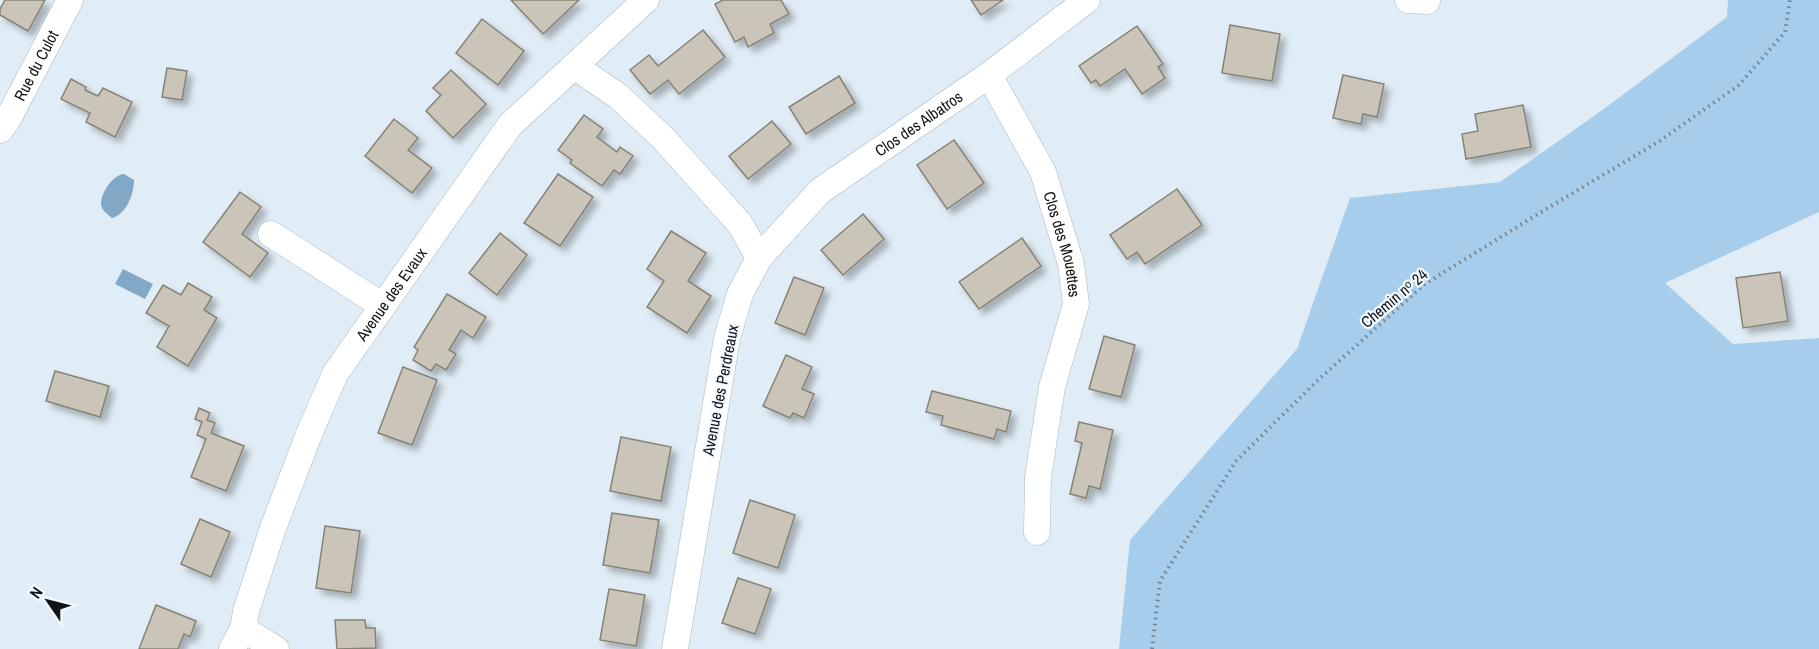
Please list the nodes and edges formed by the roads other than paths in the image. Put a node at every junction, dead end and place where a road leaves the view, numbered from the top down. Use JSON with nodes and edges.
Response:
{"nodes":[{"id":1,"x":70,"y":0,"type":"edge"},
{"id":2,"x":646,"y":0,"type":"edge"},
{"id":3,"x":1087,"y":0,"type":"edge"},
{"id":4,"x":574,"y":66,"type":"junction"},
{"id":5,"x":989,"y":75,"type":"junction"},
{"id":6,"x":0,"y":130,"type":"edge"},
{"id":7,"x":271,"y":234,"type":"dead end"},
{"id":8,"x":759,"y":258,"type":"junction"},
{"id":9,"x":383,"y":306,"type":"junction"},
{"id":10,"x":1037,"y":531,"type":"dead end"},
{"id":11,"x":238,"y":639,"type":"edge"},
{"id":12,"x":276,"y":649,"type":"edge"},
{"id":13,"x":675,"y":649,"type":"edge"}],
"edges":[{"from":1,"to":6,"type":"street","name":"Rue du Culot"},
{"from":2,"to":4,"type":"street","name":"Avenue des Evaux"},
{"from":3,"to":5,"type":"street","name":"Clos des Albatros"},
{"from":4,"to":8,"type":"street"},
{"from":4,"to":9,"type":"street","name":"Avenue des Evaux"},
{"from":5,"to":8,"type":"street","name":"Clos des Albatros"},
{"from":5,"to":10,"type":"street","name":"Clos des Mouettes"},
{"from":7,"to":9,"type":"street"},
{"from":8,"to":13,"type":"street","name":"Avenue des Perdreaux"},
{"from":9,"to":11,"type":"street","name":"Avenue des Evaux"},
{"from":11,"to":12,"type":"street"}]}
